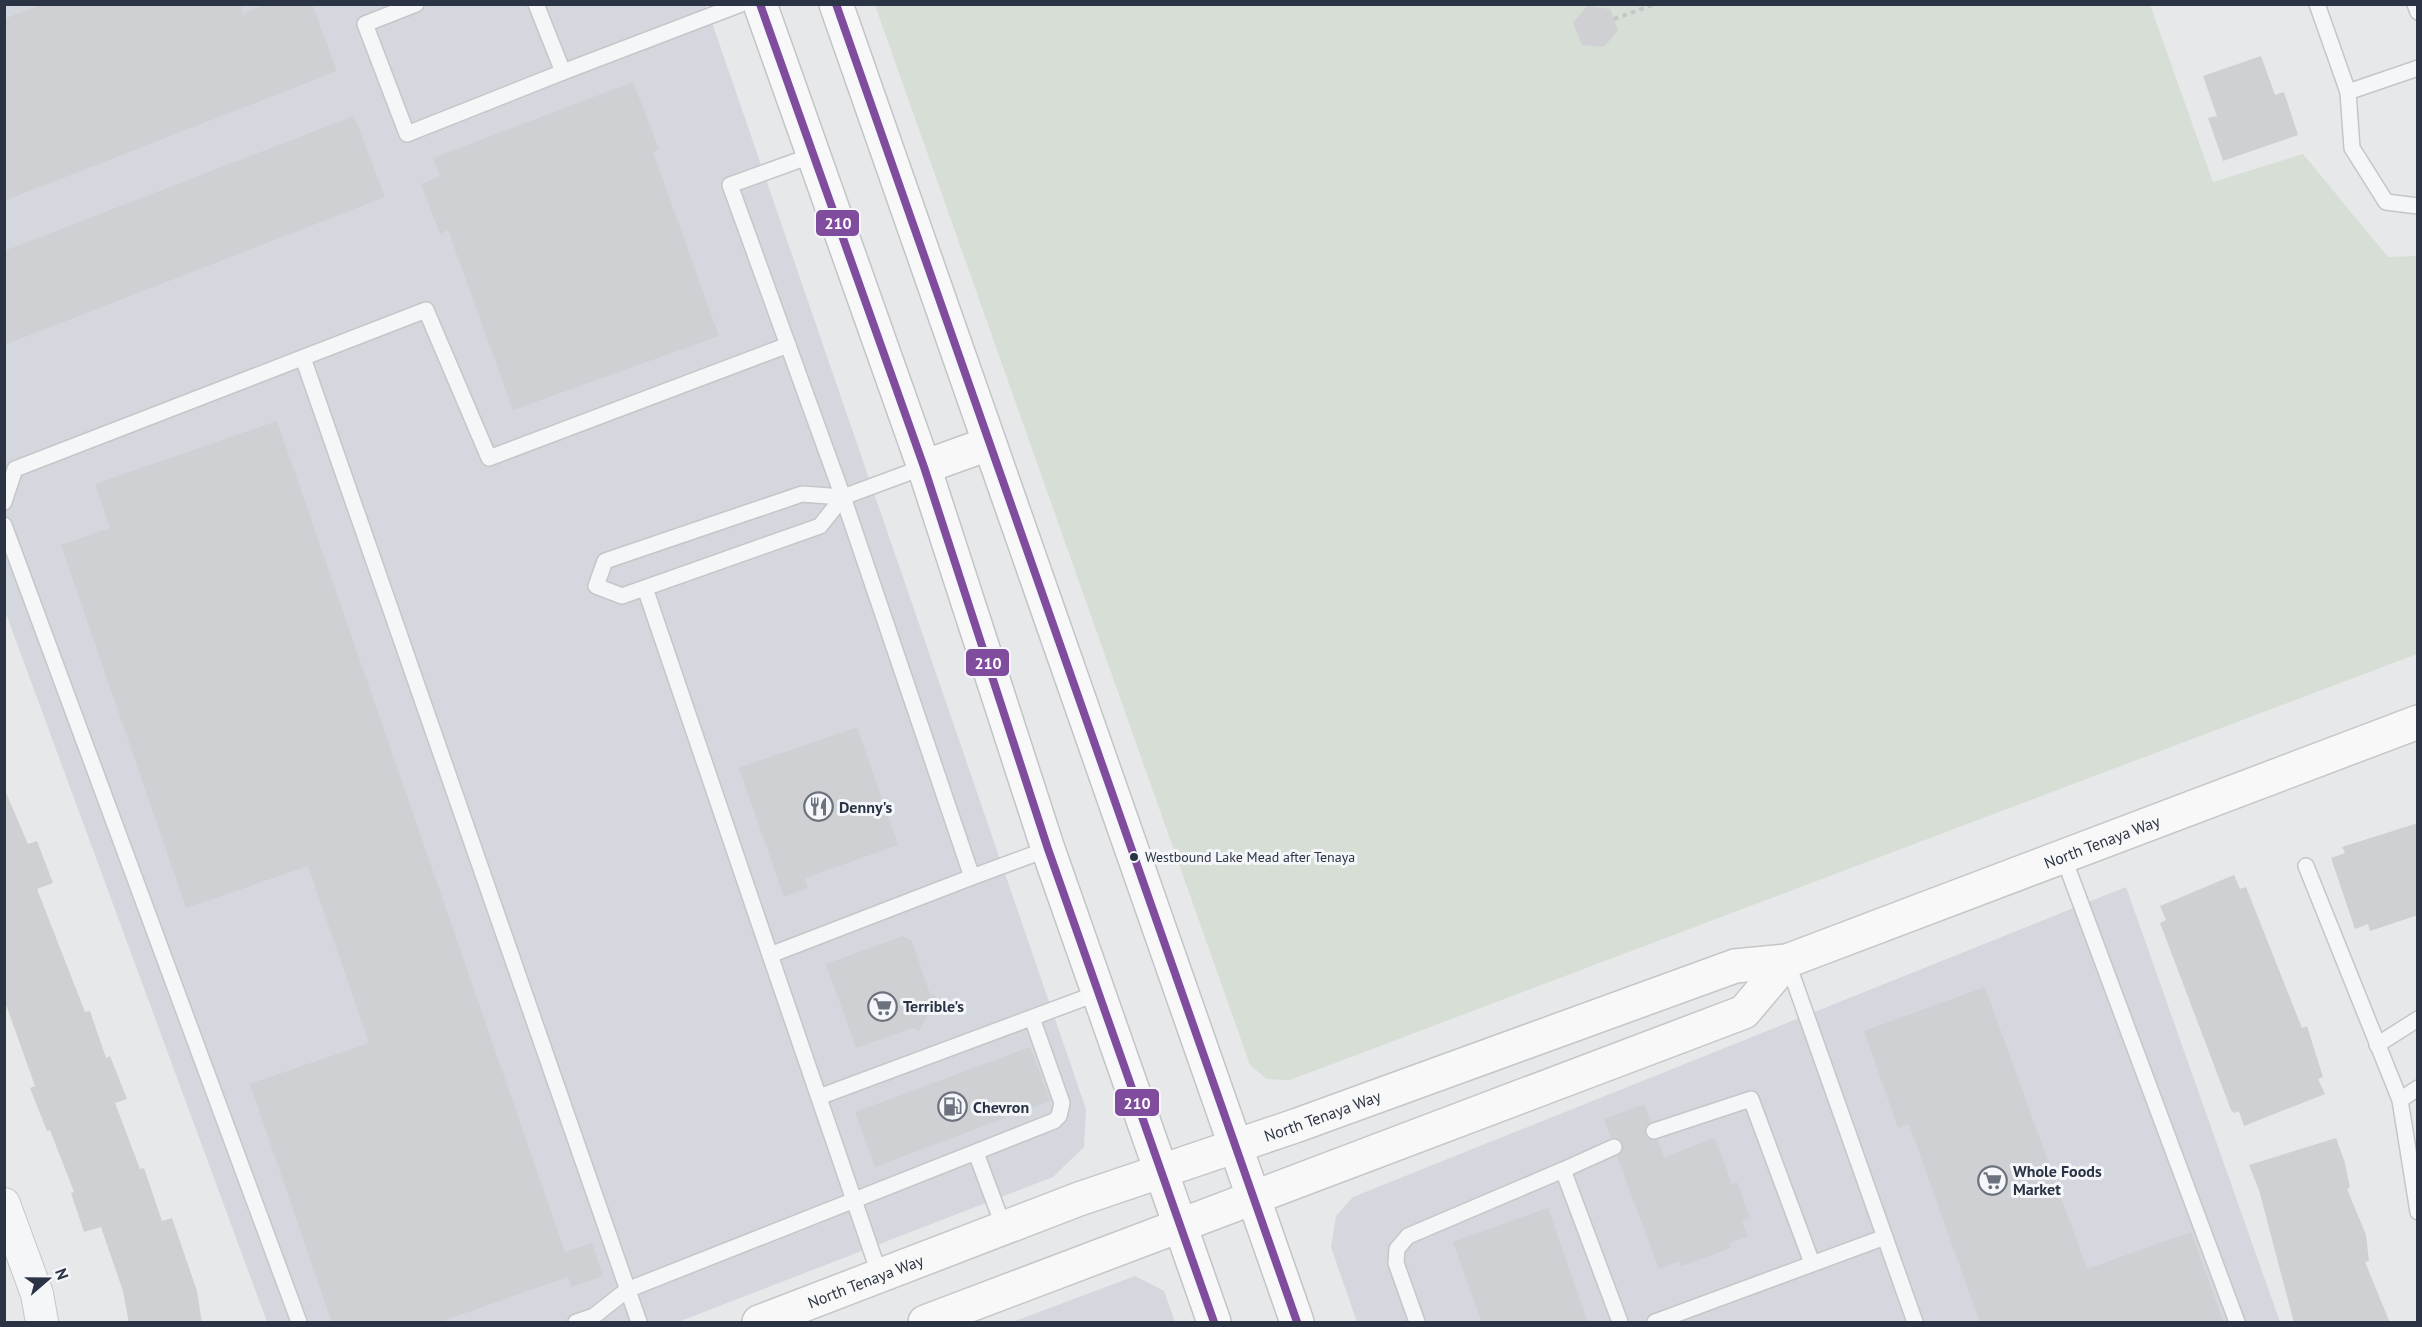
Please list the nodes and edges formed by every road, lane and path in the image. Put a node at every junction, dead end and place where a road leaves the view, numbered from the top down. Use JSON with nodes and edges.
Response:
{"nodes":[{"id":1,"x":416,"y":4,"type":"edge"},
{"id":2,"x":536,"y":4,"type":"edge"},
{"id":3,"x":741,"y":4,"type":"edge"},
{"id":4,"x":760,"y":4,"type":"edge"},
{"id":5,"x":836,"y":4,"type":"edge"},
{"id":6,"x":1655,"y":4,"type":"edge"},
{"id":7,"x":2317,"y":4,"type":"edge"},
{"id":8,"x":2415,"y":4,"type":"edge"},
{"id":9,"x":2418,"y":12,"type":"edge"},
{"id":10,"x":1614,"y":19,"type":"dead end"},
{"id":11,"x":2418,"y":68,"type":"edge"},
{"id":12,"x":563,"y":72,"type":"junction"},
{"id":13,"x":2348,"y":92,"type":"junction"},
{"id":14,"x":813,"y":155,"type":"junction"},
{"id":15,"x":2418,"y":206,"type":"edge"},
{"id":16,"x":788,"y":345,"type":"junction"},
{"id":17,"x":303,"y":358,"type":"junction"},
{"id":18,"x":988,"y":444,"type":"junction"},
{"id":19,"x":924,"y":467,"type":"junction"},
{"id":20,"x":843,"y":497,"type":"junction"},
{"id":21,"x":4,"y":502,"type":"edge"},
{"id":22,"x":4,"y":525,"type":"edge"},
{"id":23,"x":645,"y":588,"type":"junction"},
{"id":24,"x":2418,"y":722,"type":"edge"},
{"id":25,"x":1048,"y":849,"type":"junction"},
{"id":26,"x":2063,"y":856,"type":"junction"},
{"id":27,"x":2306,"y":866,"type":"dead end"},
{"id":28,"x":972,"y":877,"type":"junction"},
{"id":29,"x":770,"y":955,"type":"junction"},
{"id":30,"x":1787,"y":961,"type":"junction"},
{"id":31,"x":1098,"y":993,"type":"junction"},
{"id":32,"x":1032,"y":1018,"type":"junction"},
{"id":33,"x":2418,"y":1019,"type":"edge"},
{"id":34,"x":2377,"y":1045,"type":"junction"},
{"id":35,"x":2418,"y":1088,"type":"edge"},
{"id":36,"x":819,"y":1097,"type":"junction"},
{"id":37,"x":2400,"y":1100,"type":"junction"},
{"id":38,"x":1654,"y":1131,"type":"dead end"},
{"id":39,"x":1236,"y":1146,"type":"junction"},
{"id":40,"x":1614,"y":1147,"type":"dead end"},
{"id":41,"x":976,"y":1153,"type":"junction"},
{"id":42,"x":1563,"y":1170,"type":"junction"},
{"id":43,"x":1160,"y":1172,"type":"junction"},
{"id":44,"x":854,"y":1198,"type":"junction"},
{"id":45,"x":1254,"y":1198,"type":"junction"},
{"id":46,"x":4,"y":1204,"type":"edge"},
{"id":47,"x":2418,"y":1212,"type":"edge"},
{"id":48,"x":1180,"y":1226,"type":"junction"},
{"id":49,"x":1004,"y":1228,"type":"junction"},
{"id":50,"x":1886,"y":1238,"type":"junction"},
{"id":51,"x":1812,"y":1263,"type":"junction"},
{"id":52,"x":880,"y":1276,"type":"junction"},
{"id":53,"x":627,"y":1290,"type":"junction"},
{"id":54,"x":42,"y":1323,"type":"edge"},
{"id":55,"x":299,"y":1323,"type":"edge"},
{"id":56,"x":576,"y":1323,"type":"edge"},
{"id":57,"x":639,"y":1323,"type":"edge"},
{"id":58,"x":759,"y":1323,"type":"edge"},
{"id":59,"x":925,"y":1323,"type":"edge"},
{"id":60,"x":1214,"y":1323,"type":"edge"},
{"id":61,"x":1297,"y":1323,"type":"edge"},
{"id":62,"x":1417,"y":1323,"type":"edge"},
{"id":63,"x":1620,"y":1323,"type":"edge"},
{"id":64,"x":1654,"y":1323,"type":"edge"},
{"id":65,"x":1915,"y":1323,"type":"edge"},
{"id":66,"x":2238,"y":1323,"type":"edge"}],
"edges":[{"from":1,"to":12,"type":"lane"},
{"from":2,"to":12,"type":"lane"},
{"from":3,"to":12,"type":"lane"},
{"from":4,"to":14,"type":"main road"},
{"from":5,"to":18,"type":"main road"},
{"from":6,"to":10,"type":"path"},
{"from":7,"to":13,"type":"lane"},
{"from":8,"to":9,"type":"lane"},
{"from":11,"to":13,"type":"lane"},
{"from":13,"to":15,"type":"lane"},
{"from":14,"to":16,"type":"lane"},
{"from":14,"to":19,"type":"main road"},
{"from":16,"to":17,"type":"lane"},
{"from":16,"to":20,"type":"lane"},
{"from":17,"to":21,"type":"lane"},
{"from":17,"to":53,"type":"lane"},
{"from":18,"to":19,"type":"main road"},
{"from":18,"to":39,"type":"main road"},
{"from":19,"to":20,"type":"lane"},
{"from":19,"to":25,"type":"main road"},
{"from":20,"to":23,"type":"lane"},
{"from":20,"to":23,"type":"lane"},
{"from":20,"to":28,"type":"lane"},
{"from":22,"to":55,"type":"lane"},
{"from":23,"to":29,"type":"lane"},
{"from":24,"to":26,"type":"main road","name":"North Tenaya Way"},
{"from":25,"to":28,"type":"lane"},
{"from":25,"to":31,"type":"main road"},
{"from":26,"to":30,"type":"main road","name":"North Tenaya Way"},
{"from":26,"to":66,"type":"lane"},
{"from":27,"to":34,"type":"lane"},
{"from":28,"to":29,"type":"lane"},
{"from":29,"to":36,"type":"lane"},
{"from":30,"to":39,"type":"main road","name":"North Tenaya Way"},
{"from":30,"to":45,"type":"main road","name":"North Tenaya Way"},
{"from":30,"to":50,"type":"lane"},
{"from":31,"to":32,"type":"lane"},
{"from":31,"to":43,"type":"main road"},
{"from":32,"to":36,"type":"lane"},
{"from":32,"to":41,"type":"lane"},
{"from":33,"to":34,"type":"lane"},
{"from":34,"to":37,"type":"lane"},
{"from":35,"to":37,"type":"lane"},
{"from":36,"to":44,"type":"lane"},
{"from":37,"to":47,"type":"lane"},
{"from":38,"to":51,"type":"lane"},
{"from":39,"to":43,"type":"main road","name":"North Tenaya Way"},
{"from":39,"to":45,"type":"main road"},
{"from":40,"to":42,"type":"lane"},
{"from":41,"to":44,"type":"lane"},
{"from":41,"to":49,"type":"lane"},
{"from":42,"to":62,"type":"lane"},
{"from":42,"to":63,"type":"lane"},
{"from":43,"to":48,"type":"main road"},
{"from":43,"to":49,"type":"main road","name":"North Tenaya Way"},
{"from":44,"to":52,"type":"lane"},
{"from":44,"to":53,"type":"lane"},
{"from":45,"to":48,"type":"main road","name":"North Tenaya Way"},
{"from":45,"to":61,"type":"main road"},
{"from":46,"to":54,"type":"street"},
{"from":48,"to":59,"type":"main road","name":"North Tenaya Way"},
{"from":48,"to":60,"type":"main road"},
{"from":49,"to":52,"type":"main road","name":"North Tenaya Way"},
{"from":50,"to":51,"type":"lane"},
{"from":50,"to":65,"type":"lane"},
{"from":51,"to":64,"type":"lane"},
{"from":52,"to":58,"type":"main road","name":"North Tenaya Way"},
{"from":53,"to":56,"type":"lane"},
{"from":53,"to":57,"type":"lane"}]}
